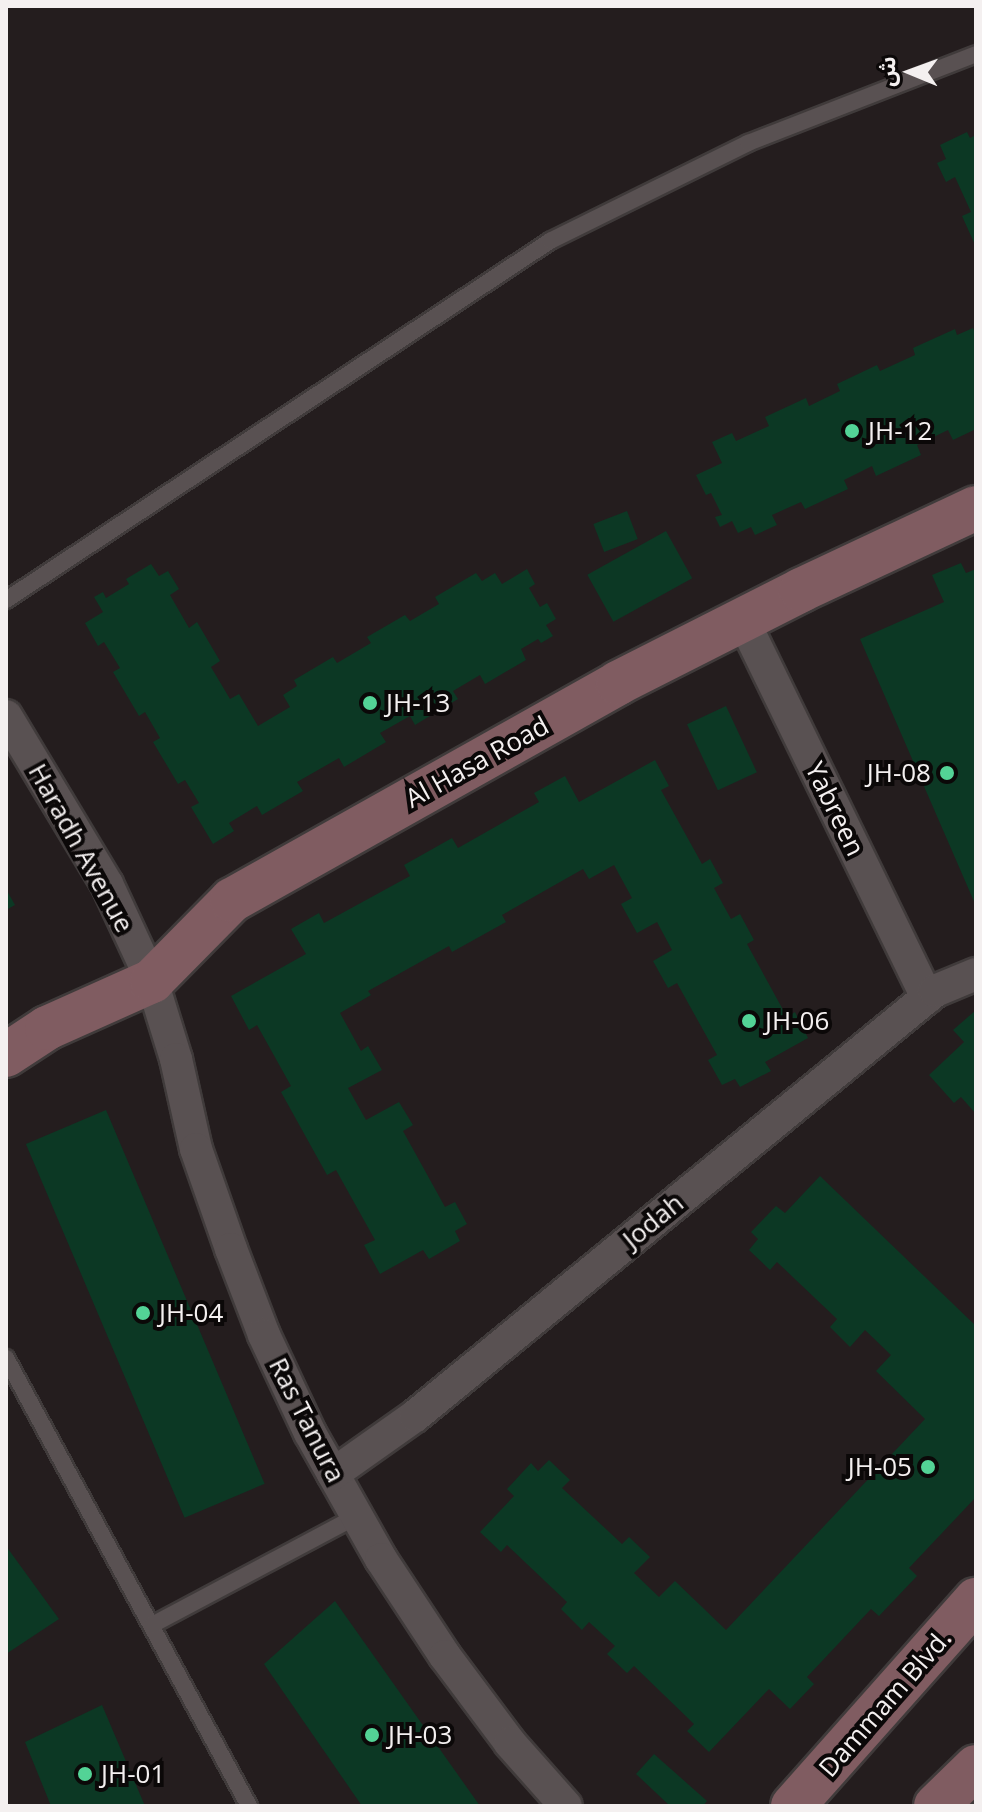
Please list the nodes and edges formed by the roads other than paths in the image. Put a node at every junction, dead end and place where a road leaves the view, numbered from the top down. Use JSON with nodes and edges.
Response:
{"nodes":[{"id":1,"x":976,"y":54,"type":"edge"},
{"id":2,"x":976,"y":508,"type":"edge"},
{"id":3,"x":6,"y":600,"type":"edge"},
{"id":4,"x":743,"y":620,"type":"junction"},
{"id":5,"x":8,"y":725,"type":"edge"},
{"id":6,"x":976,"y":974,"type":"edge"},
{"id":7,"x":152,"y":981,"type":"junction"},
{"id":8,"x":927,"y":998,"type":"junction"},
{"id":9,"x":6,"y":1055,"type":"edge"},
{"id":10,"x":6,"y":1358,"type":"edge"},
{"id":11,"x":333,"y":1474,"type":"junction"},
{"id":12,"x":357,"y":1516,"type":"junction"},
{"id":13,"x":976,"y":1600,"type":"edge"},
{"id":14,"x":152,"y":1625,"type":"junction"},
{"id":15,"x":976,"y":1767,"type":"edge"},
{"id":16,"x":249,"y":1806,"type":"edge"},
{"id":17,"x":566,"y":1806,"type":"edge"},
{"id":18,"x":793,"y":1806,"type":"edge"},
{"id":19,"x":936,"y":1806,"type":"edge"}],
"edges":[{"from":1,"to":3,"type":"lane"},
{"from":2,"to":4,"type":"main road","name":"Al Hasa Road"},
{"from":4,"to":7,"type":"main road","name":"Al Hasa Road"},
{"from":4,"to":8,"type":"street","name":"Yabreen"},
{"from":5,"to":7,"type":"street","name":"Haradh Avenue"},
{"from":6,"to":8,"type":"street","name":"Jodah"},
{"from":7,"to":9,"type":"main road","name":"Al Hasa Road"},
{"from":7,"to":11,"type":"street","name":"Ras Tanura"},
{"from":8,"to":11,"type":"street","name":"Jodah"},
{"from":10,"to":14,"type":"lane"},
{"from":11,"to":12,"type":"street","name":"Ras Tanura"},
{"from":12,"to":14,"type":"lane"},
{"from":12,"to":17,"type":"street","name":"Ras Tanura"},
{"from":13,"to":18,"type":"main road","name":"Dammam Blvd."},
{"from":14,"to":16,"type":"lane"},
{"from":15,"to":19,"type":"main road"}]}
